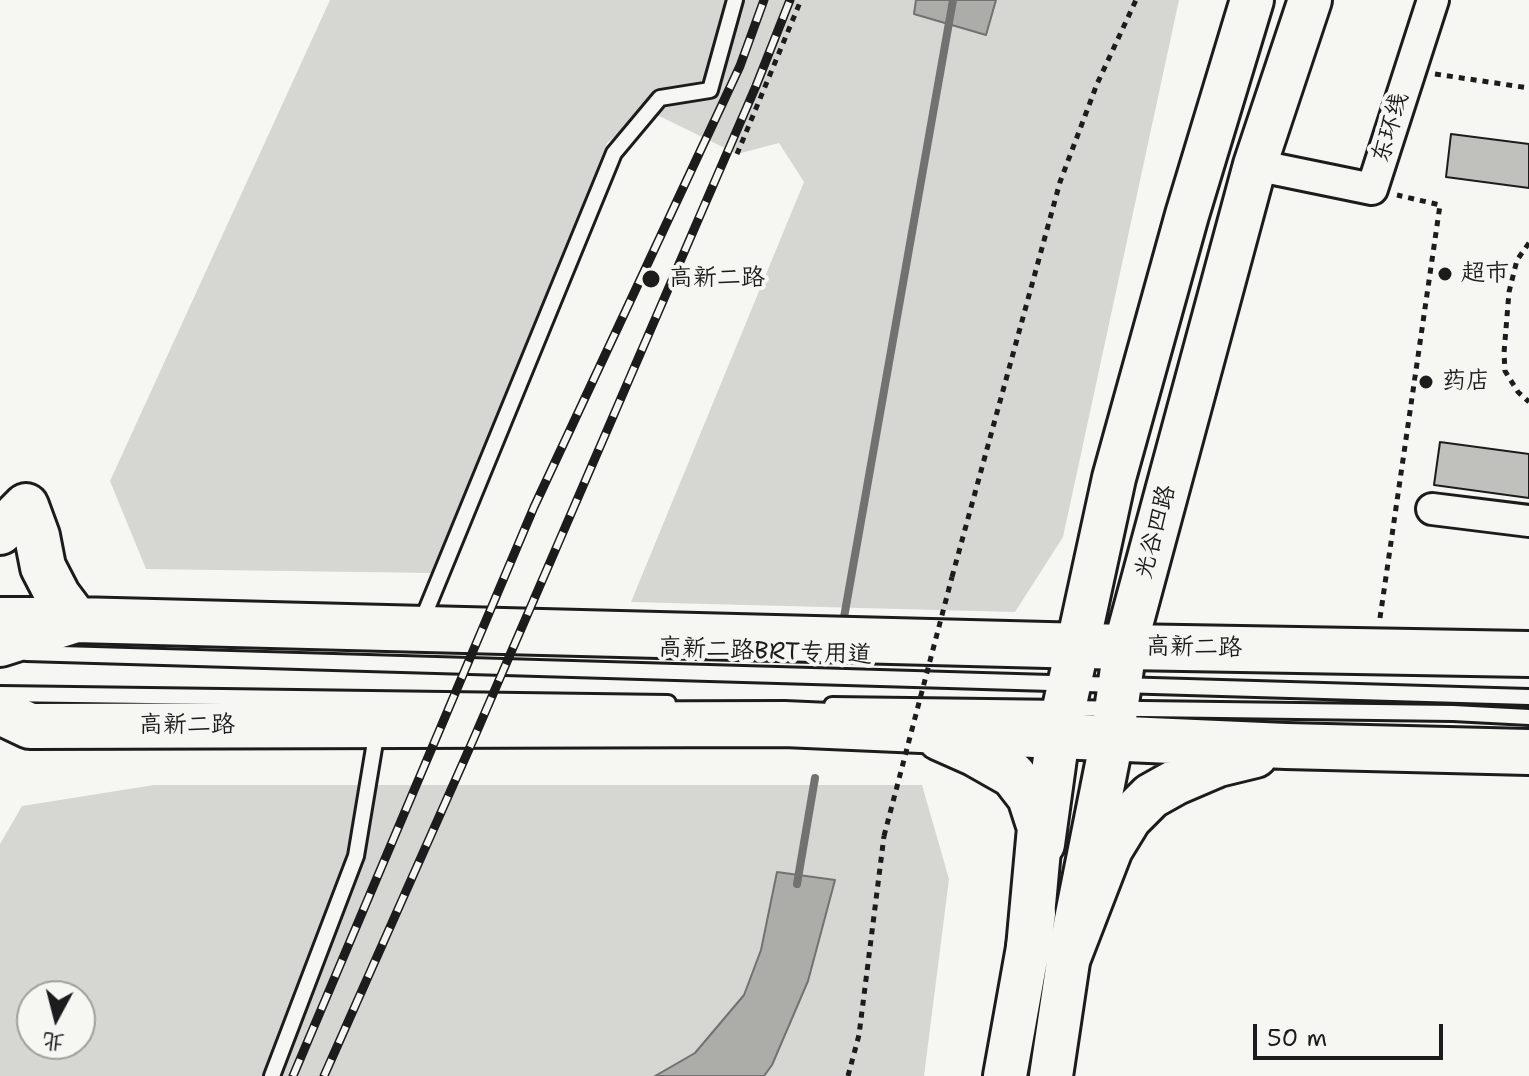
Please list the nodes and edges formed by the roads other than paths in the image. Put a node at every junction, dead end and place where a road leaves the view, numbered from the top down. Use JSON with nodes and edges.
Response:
{"nodes":[{"id":1,"x":735,"y":0,"type":"edge"},
{"id":2,"x":1252,"y":0,"type":"edge"},
{"id":3,"x":1310,"y":0,"type":"edge"},
{"id":4,"x":1433,"y":0,"type":"edge"},
{"id":5,"x":1255,"y":165,"type":"junction"},
{"id":6,"x":1432,"y":509,"type":"dead end"},
{"id":7,"x":1529,"y":521,"type":"edge"},
{"id":8,"x":0,"y":532,"type":"edge"},
{"id":9,"x":0,"y":619,"type":"edge"},
{"id":10,"x":76,"y":620,"type":"junction"},
{"id":11,"x":419,"y":628,"type":"junction"},
{"id":12,"x":0,"y":644,"type":"edge"},
{"id":13,"x":0,"y":652,"type":"edge"},
{"id":14,"x":1529,"y":654,"type":"edge"},
{"id":15,"x":1067,"y":692,"type":"junction"},
{"id":16,"x":0,"y":694,"type":"edge"},
{"id":17,"x":1119,"y":694,"type":"junction"},
{"id":18,"x":1529,"y":697,"type":"edge"},
{"id":19,"x":681,"y":703,"type":"dead end"},
{"id":20,"x":824,"y":705,"type":"dead end"},
{"id":21,"x":1529,"y":717,"type":"edge"},
{"id":22,"x":378,"y":725,"type":"junction"},
{"id":23,"x":10,"y":727,"type":"edge"},
{"id":24,"x":919,"y":729,"type":"junction"},
{"id":25,"x":1286,"y":746,"type":"junction"},
{"id":26,"x":1529,"y":752,"type":"edge"},
{"id":27,"x":1049,"y":952,"type":"junction"},
{"id":28,"x":272,"y":1076,"type":"edge"},
{"id":29,"x":1005,"y":1076,"type":"edge"},
{"id":30,"x":1051,"y":1076,"type":"edge"}],
"edges":[{"from":1,"to":11,"type":"lane"},
{"from":2,"to":15,"type":"main road","name":"光谷四路"},
{"from":3,"to":5,"type":"main road","name":"光谷四路"},
{"from":4,"to":5,"type":"street","name":"东环线"},
{"from":5,"to":17,"type":"main road","name":"光谷四路"},
{"from":6,"to":7,"type":"street"},
{"from":8,"to":10,"type":"main road"},
{"from":9,"to":10,"type":"main road"},
{"from":10,"to":11,"type":"main road","name":"高新二路"},
{"from":10,"to":12,"type":"main road","name":"高新二路"},
{"from":11,"to":15,"type":"main road","name":"高新二路"},
{"from":13,"to":15,"type":"lane","name":"高新二路BRT专用道"},
{"from":14,"to":17,"type":"main road","name":"高新二路"},
{"from":15,"to":17,"type":"main road","name":"高新二路"},
{"from":15,"to":17,"type":"main road","name":"高新二路"},
{"from":15,"to":20,"type":"lane","name":"高新二路BRT专用道"},
{"from":15,"to":24,"type":"main road","name":"高新二路"},
{"from":15,"to":27,"type":"main road","name":"光谷四路"},
{"from":16,"to":19,"type":"lane"},
{"from":17,"to":18,"type":"lane"},
{"from":17,"to":21,"type":"lane"},
{"from":17,"to":25,"type":"main road","name":"高新二路"},
{"from":17,"to":27,"type":"main road","name":"光谷四路"},
{"from":22,"to":23,"type":"main road","name":"高新二路"},
{"from":22,"to":24,"type":"main road","name":"高新二路"},
{"from":22,"to":28,"type":"lane"},
{"from":24,"to":27,"type":"main road"},
{"from":25,"to":26,"type":"main road","name":"高新二路"},
{"from":25,"to":27,"type":"main road"},
{"from":27,"to":29,"type":"main road","name":"光谷四路"},
{"from":27,"to":30,"type":"main road","name":"光谷四路"}]}
